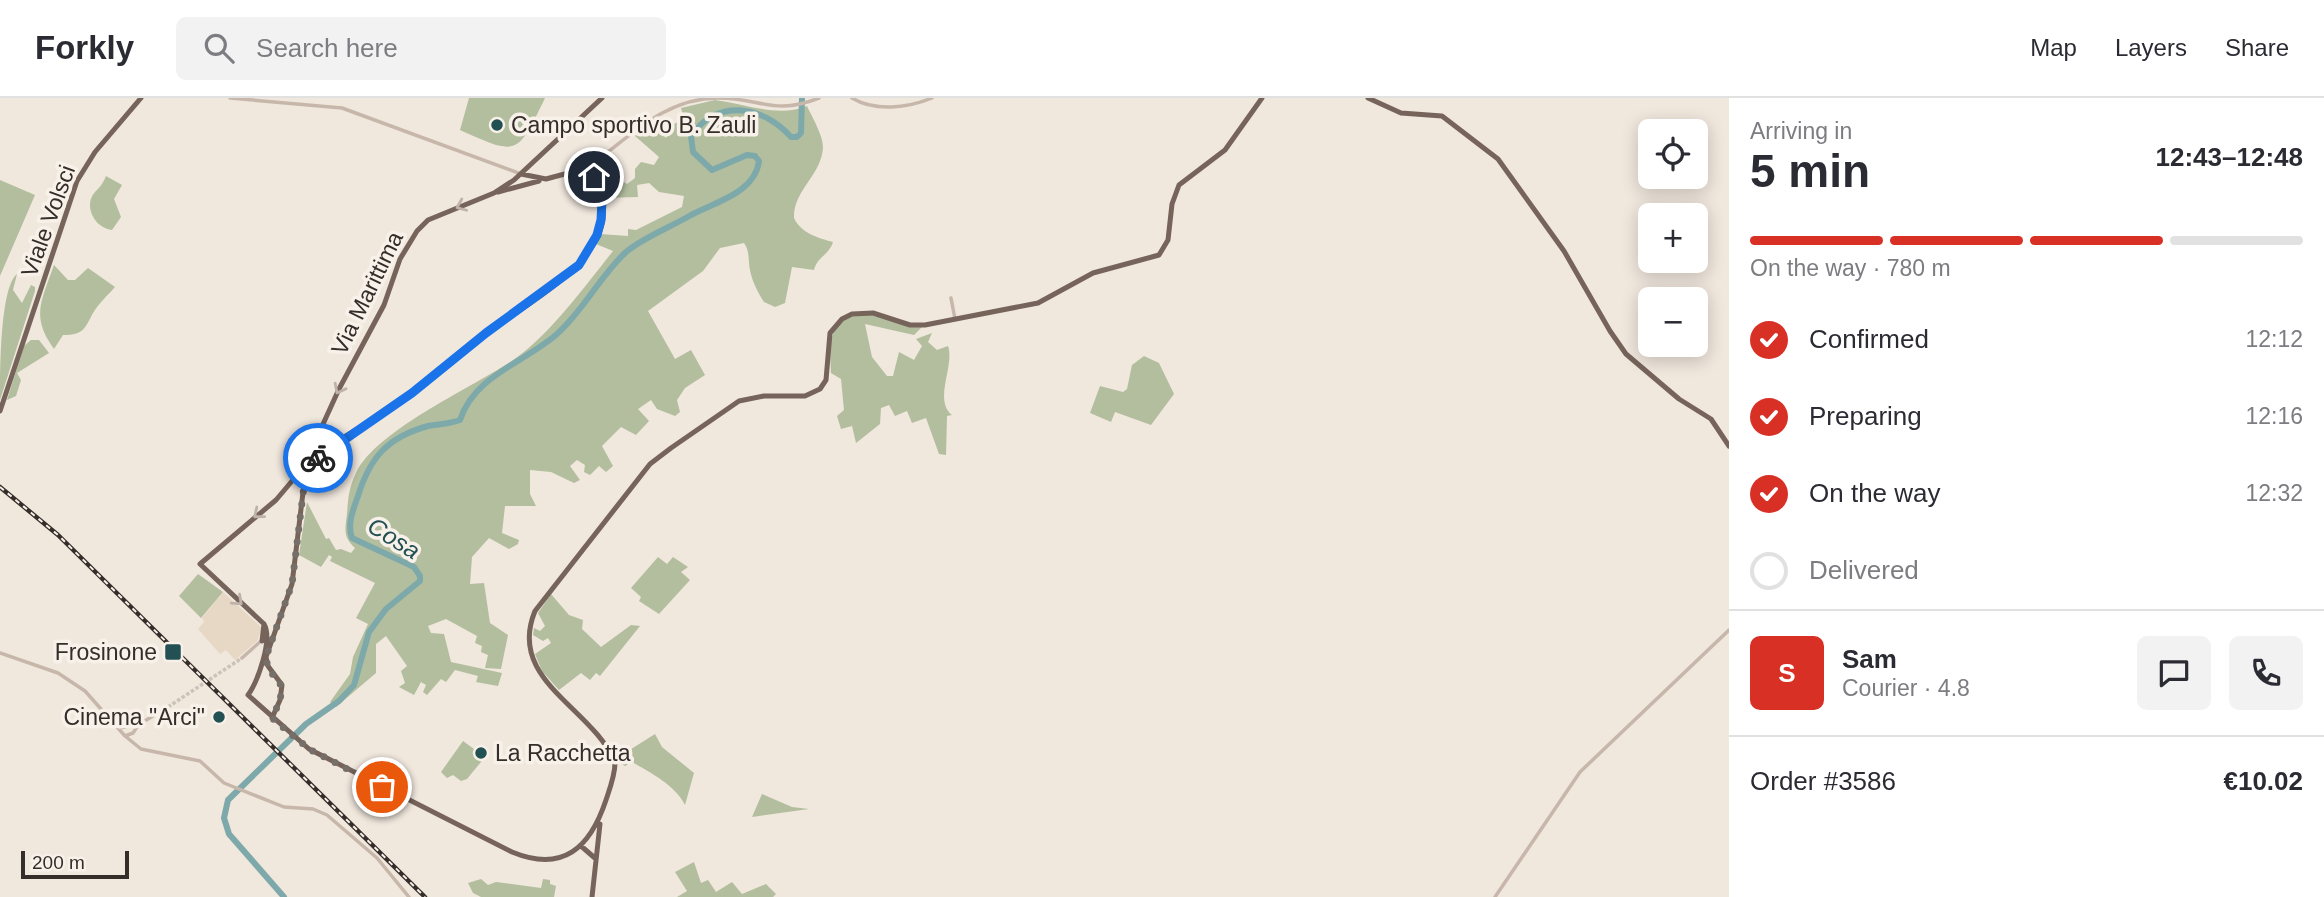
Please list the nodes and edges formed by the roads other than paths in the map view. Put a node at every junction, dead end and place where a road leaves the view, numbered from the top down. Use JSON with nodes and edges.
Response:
{"nodes":[{"id":1,"x":141,"y":98,"type":"edge"},
{"id":2,"x":230,"y":98,"type":"edge"},
{"id":3,"x":602,"y":98,"type":"edge"},
{"id":4,"x":819,"y":98,"type":"edge"},
{"id":5,"x":852,"y":98,"type":"edge"},
{"id":6,"x":932,"y":98,"type":"edge"},
{"id":7,"x":1368,"y":98,"type":"edge"},
{"id":8,"x":1259,"y":100,"type":"edge"},
{"id":9,"x":587,"y":168,"type":"junction"},
{"id":10,"x":521,"y":174,"type":"junction"},
{"id":11,"x":546,"y":179,"type":"junction"},
{"id":12,"x":494,"y":193,"type":"junction"},
{"id":13,"x":951,"y":298,"type":"dead end"},
{"id":14,"x":955,"y":318,"type":"junction"},
{"id":15,"x":0,"y":411,"type":"edge"},
{"id":16,"x":1729,"y":446,"type":"edge"},
{"id":17,"x":312,"y":450,"type":"junction"},
{"id":18,"x":321,"y":455,"type":"junction"},
{"id":19,"x":295,"y":480,"type":"junction"},
{"id":20,"x":304,"y":483,"type":"junction"},
{"id":21,"x":264,"y":624,"type":"junction"},
{"id":22,"x":275,"y":627,"type":"junction"},
{"id":23,"x":1729,"y":630,"type":"edge"},
{"id":24,"x":268,"y":635,"type":"junction"},
{"id":25,"x":262,"y":641,"type":"junction"},
{"id":26,"x":0,"y":653,"type":"edge"},
{"id":27,"x":242,"y":658,"type":"tunnel mouth"},
{"id":28,"x":168,"y":707,"type":"tunnel mouth"},
{"id":29,"x":272,"y":718,"type":"junction"},
{"id":30,"x":138,"y":725,"type":"junction"},
{"id":31,"x":117,"y":728,"type":"junction"},
{"id":32,"x":129,"y":728,"type":"junction"},
{"id":33,"x":133,"y":733,"type":"junction"},
{"id":34,"x":125,"y":736,"type":"junction"},
{"id":35,"x":136,"y":746,"type":"junction"},
{"id":36,"x":601,"y":817,"type":"junction"},
{"id":37,"x":590,"y":837,"type":"junction"},
{"id":38,"x":597,"y":843,"type":"junction"},
{"id":39,"x":581,"y":846,"type":"junction"},
{"id":40,"x":596,"y":859,"type":"junction"},
{"id":41,"x":409,"y":897,"type":"edge"},
{"id":42,"x":593,"y":897,"type":"edge"},
{"id":43,"x":1495,"y":897,"type":"edge"}],
"edges":[{"from":1,"to":15,"type":"main road","name":"Viale Volsci"},
{"from":2,"to":10,"type":"street"},
{"from":3,"to":10,"type":"main road","name":"Via Marittima"},
{"from":4,"to":9,"type":"street"},
{"from":5,"to":6,"type":"street"},
{"from":7,"to":16,"type":"main road"},
{"from":8,"to":14,"type":"main road"},
{"from":9,"to":11,"type":"main road"},
{"from":9,"to":18,"type":"main road"},
{"from":10,"to":11,"type":"main road"},
{"from":10,"to":12,"type":"main road","name":"Via Marittima"},
{"from":11,"to":12,"type":"main road"},
{"from":12,"to":17,"type":"main road","name":"Via Marittima","one_way":true},
{"from":13,"to":14,"type":"street"},
{"from":14,"to":36,"type":"main road"},
{"from":17,"to":18,"type":"main road"},
{"from":17,"to":19,"type":"main road","name":"Via Marittima"},
{"from":18,"to":20,"type":"main road"},
{"from":19,"to":20,"type":"main road"},
{"from":19,"to":21,"type":"main road","name":"Via Marittima","one_way":true},
{"from":20,"to":22,"type":"main road"},
{"from":21,"to":22,"type":"main road"},
{"from":21,"to":24,"type":"main road"},
{"from":21,"to":25,"type":"main road"},
{"from":22,"to":24,"type":"street"},
{"from":22,"to":29,"type":"main road"},
{"from":23,"to":43,"type":"street"},
{"from":24,"to":25,"type":"street"},
{"from":24,"to":29,"type":"main road"},
{"from":25,"to":27,"type":"street"},
{"from":26,"to":31,"type":"street"},
{"from":28,"to":30,"type":"street"},
{"from":29,"to":39,"type":"main road"},
{"from":30,"to":32,"type":"street"},
{"from":30,"to":33,"type":"street"},
{"from":31,"to":32,"type":"street"},
{"from":31,"to":34,"type":"street"},
{"from":32,"to":34,"type":"street"},
{"from":33,"to":34,"type":"street"},
{"from":33,"to":35,"type":"street"},
{"from":34,"to":35,"type":"street"},
{"from":35,"to":41,"type":"street"},
{"from":36,"to":37,"type":"main road"},
{"from":36,"to":38,"type":"main road"},
{"from":37,"to":38,"type":"main road"},
{"from":37,"to":39,"type":"main road"},
{"from":38,"to":40,"type":"main road"},
{"from":39,"to":40,"type":"main road"},
{"from":40,"to":42,"type":"main road"}]}
